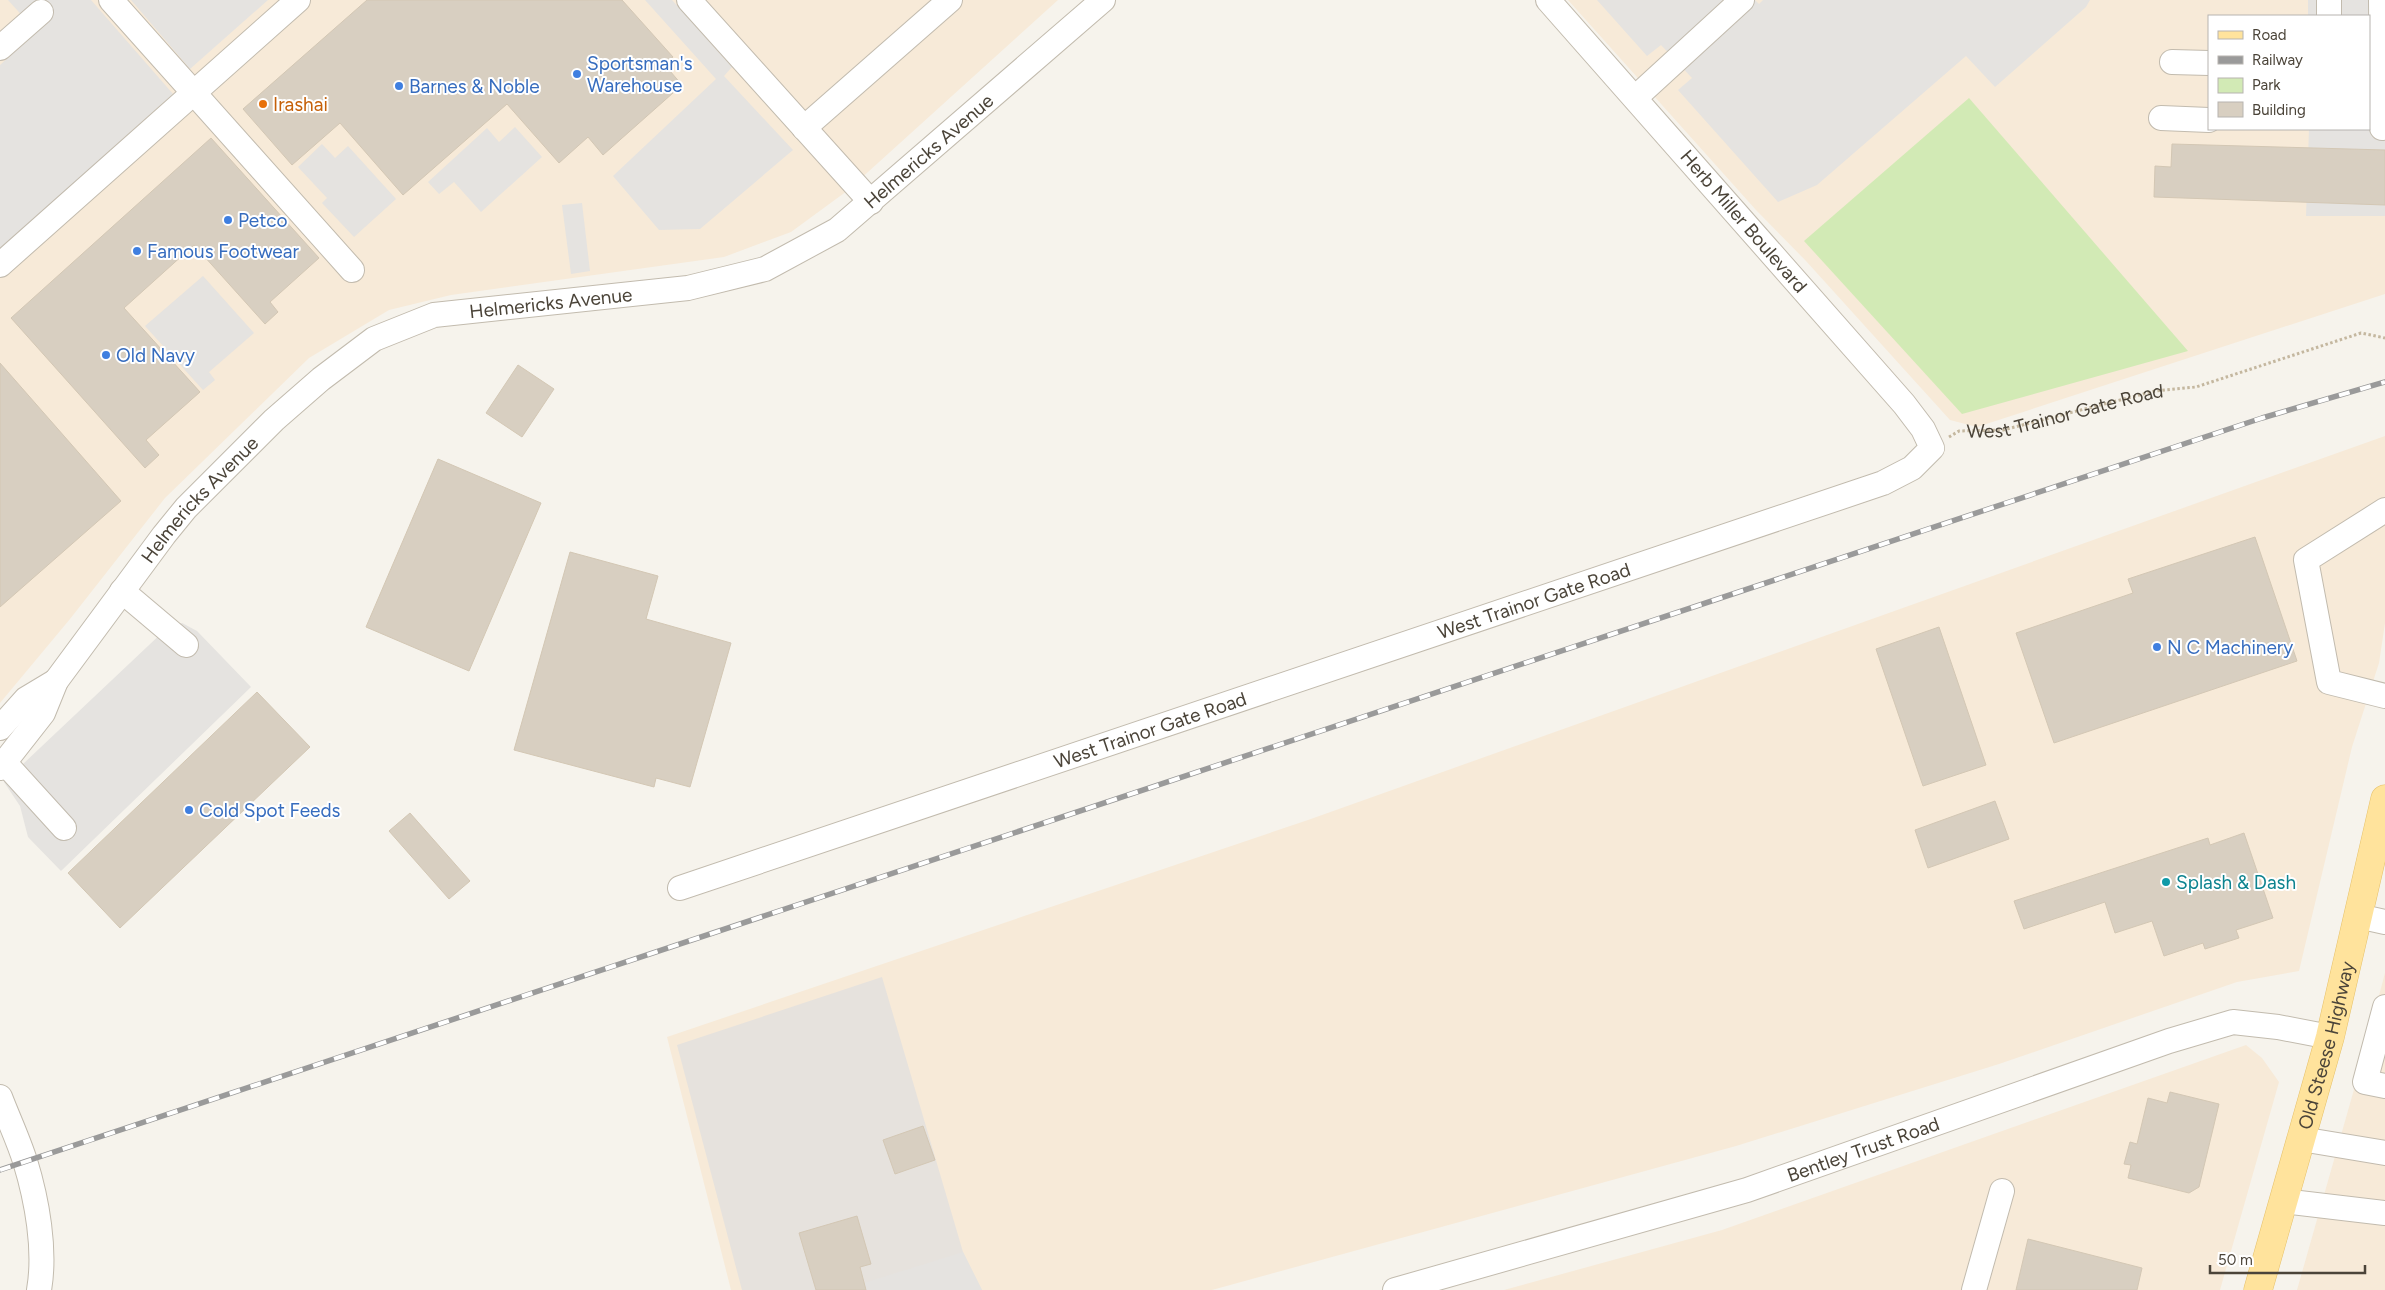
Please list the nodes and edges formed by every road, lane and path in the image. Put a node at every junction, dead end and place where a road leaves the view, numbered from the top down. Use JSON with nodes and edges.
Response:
{"nodes":[{"id":1,"x":111,"y":0,"type":"edge"},
{"id":2,"x":298,"y":0,"type":"edge"},
{"id":3,"x":689,"y":0,"type":"edge"},
{"id":4,"x":950,"y":0,"type":"edge"},
{"id":5,"x":1103,"y":0,"type":"edge"},
{"id":6,"x":1548,"y":0,"type":"edge"},
{"id":7,"x":1742,"y":0,"type":"edge"},
{"id":8,"x":2329,"y":0,"type":"edge"},
{"id":9,"x":2381,"y":0,"type":"edge"},
{"id":10,"x":41,"y":12,"type":"dead end"},
{"id":11,"x":2329,"y":15,"type":"edge"},
{"id":12,"x":0,"y":48,"type":"edge"},
{"id":13,"x":2172,"y":62,"type":"dead end"},
{"id":14,"x":2208,"y":63,"type":"edge"},
{"id":15,"x":2376,"y":68,"type":"edge"},
{"id":16,"x":192,"y":93,"type":"junction"},
{"id":17,"x":1635,"y":98,"type":"junction"},
{"id":18,"x":2161,"y":118,"type":"dead end"},
{"id":19,"x":2208,"y":120,"type":"edge"},
{"id":20,"x":804,"y":128,"type":"junction"},
{"id":21,"x":2378,"y":128,"type":"edge"},
{"id":22,"x":871,"y":202,"type":"junction"},
{"id":23,"x":0,"y":265,"type":"edge"},
{"id":24,"x":352,"y":270,"type":"dead end"},
{"id":25,"x":2385,"y":338,"type":"edge"},
{"id":26,"x":1932,"y":448,"type":"junction"},
{"id":27,"x":2385,"y":510,"type":"edge"},
{"id":28,"x":122,"y":591,"type":"junction"},
{"id":29,"x":186,"y":645,"type":"dead end"},
{"id":30,"x":56,"y":681,"type":"junction"},
{"id":31,"x":2385,"y":696,"type":"edge"},
{"id":32,"x":0,"y":728,"type":"edge"},
{"id":33,"x":2,"y":765,"type":"edge"},
{"id":34,"x":2385,"y":799,"type":"edge"},
{"id":35,"x":64,"y":828,"type":"dead end"},
{"id":36,"x":680,"y":888,"type":"dead end"},
{"id":37,"x":2358,"y":916,"type":"junction"},
{"id":38,"x":2385,"y":922,"type":"edge"},
{"id":39,"x":2385,"y":1008,"type":"edge"},
{"id":40,"x":2330,"y":1037,"type":"junction"},
{"id":41,"x":2385,"y":1086,"type":"edge"},
{"id":42,"x":2,"y":1106,"type":"edge"},
{"id":43,"x":2300,"y":1139,"type":"junction"},
{"id":44,"x":2385,"y":1153,"type":"edge"},
{"id":45,"x":2002,"y":1191,"type":"dead end"},
{"id":46,"x":2283,"y":1201,"type":"junction"},
{"id":47,"x":2385,"y":1213,"type":"edge"},
{"id":48,"x":39,"y":1290,"type":"edge"},
{"id":49,"x":1395,"y":1290,"type":"edge"},
{"id":50,"x":1974,"y":1290,"type":"edge"},
{"id":51,"x":2258,"y":1290,"type":"edge"}],
"edges":[{"from":1,"to":16,"type":"street"},
{"from":2,"to":16,"type":"street"},
{"from":3,"to":20,"type":"street"},
{"from":4,"to":20,"type":"street"},
{"from":5,"to":22,"type":"street","name":"Helmericks Avenue"},
{"from":6,"to":17,"type":"street","name":"Herb Miller Boulevard"},
{"from":7,"to":17,"type":"street"},
{"from":8,"to":11,"type":"street"},
{"from":9,"to":15,"type":"street"},
{"from":10,"to":12,"type":"street"},
{"from":13,"to":14,"type":"street"},
{"from":15,"to":21,"type":"street"},
{"from":16,"to":23,"type":"street"},
{"from":16,"to":24,"type":"street"},
{"from":17,"to":26,"type":"street","name":"Herb Miller Boulevard"},
{"from":18,"to":19,"type":"street"},
{"from":20,"to":22,"type":"street"},
{"from":22,"to":28,"type":"street","name":"Helmericks Avenue"},
{"from":25,"to":26,"type":"path","name":"West Trainor Gate Road"},
{"from":26,"to":36,"type":"street","name":"West Trainor Gate Road"},
{"from":27,"to":31,"type":"street"},
{"from":28,"to":29,"type":"street"},
{"from":28,"to":30,"type":"street","name":"Helmericks Avenue"},
{"from":30,"to":32,"type":"street","name":"Helmericks Avenue"},
{"from":30,"to":33,"type":"street","name":"Helmericks Avenue"},
{"from":33,"to":35,"type":"street"},
{"from":34,"to":37,"type":"main road","name":"Old Steese Highway"},
{"from":37,"to":38,"type":"street"},
{"from":37,"to":40,"type":"main road","name":"Old Steese Highway"},
{"from":39,"to":41,"type":"street"},
{"from":40,"to":43,"type":"main road","name":"Old Steese Highway"},
{"from":40,"to":49,"type":"street","name":"Bentley Trust Road"},
{"from":42,"to":48,"type":"street"},
{"from":43,"to":44,"type":"street"},
{"from":43,"to":46,"type":"main road","name":"Old Steese Highway"},
{"from":45,"to":50,"type":"street"},
{"from":46,"to":47,"type":"street"},
{"from":46,"to":51,"type":"main road","name":"Old Steese Highway"}]}
